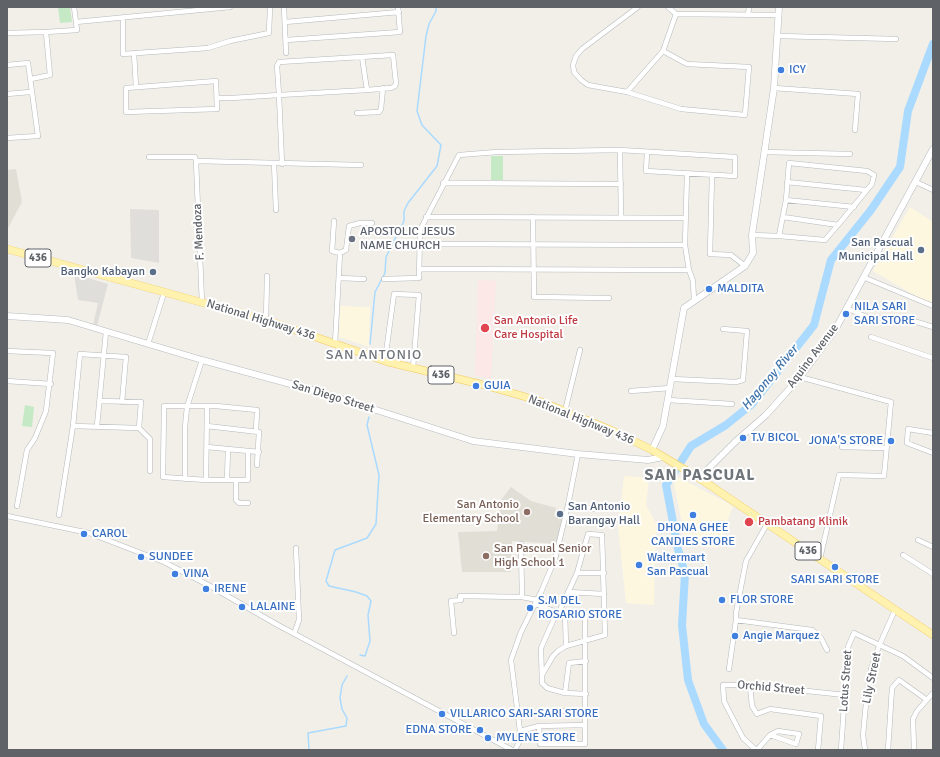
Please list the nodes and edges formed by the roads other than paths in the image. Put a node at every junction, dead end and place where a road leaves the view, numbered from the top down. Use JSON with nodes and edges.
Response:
{"nodes":[{"id":1,"x":74,"y":7,"type":"edge"},
{"id":2,"x":230,"y":7,"type":"edge"},
{"id":3,"x":270,"y":7,"type":"edge"},
{"id":4,"x":284,"y":7,"type":"edge"},
{"id":5,"x":638,"y":7,"type":"edge"},
{"id":6,"x":668,"y":7,"type":"edge"},
{"id":7,"x":749,"y":7,"type":"edge"},
{"id":8,"x":779,"y":7,"type":"edge"},
{"id":9,"x":398,"y":10,"type":"edge"},
{"id":10,"x":676,"y":14,"type":"junction"},
{"id":11,"x":748,"y":15,"type":"junction"},
{"id":12,"x":779,"y":15,"type":"junction"},
{"id":13,"x":122,"y":19,"type":"junction"},
{"id":14,"x":76,"y":22,"type":"junction"},
{"id":15,"x":285,"y":22,"type":"junction"},
{"id":16,"x":46,"y":32,"type":"junction"},
{"id":17,"x":7,"y":33,"type":"edge"},
{"id":18,"x":778,"y":36,"type":"junction"},
{"id":19,"x":896,"y":39,"type":"dead end"},
{"id":20,"x":286,"y":40,"type":"junction"},
{"id":21,"x":663,"y":51,"type":"junction"},
{"id":22,"x":286,"y":53,"type":"dead end"},
{"id":23,"x":134,"y":54,"type":"junction"},
{"id":24,"x":362,"y":57,"type":"junction"},
{"id":25,"x":7,"y":64,"type":"edge"},
{"id":26,"x":31,"y":79,"type":"junction"},
{"id":27,"x":136,"y":87,"type":"junction"},
{"id":28,"x":384,"y":88,"type":"junction"},
{"id":29,"x":774,"y":88,"type":"junction"},
{"id":30,"x":367,"y":90,"type":"junction"},
{"id":31,"x":30,"y":92,"type":"junction"},
{"id":32,"x":627,"y":92,"type":"junction"},
{"id":33,"x":7,"y":94,"type":"edge"},
{"id":34,"x":279,"y":95,"type":"junction"},
{"id":35,"x":217,"y":98,"type":"junction"},
{"id":36,"x":357,"y":113,"type":"dead end"},
{"id":37,"x":855,"y":130,"type":"dead end"},
{"id":38,"x":7,"y":138,"type":"edge"},
{"id":39,"x":620,"y":150,"type":"junction"},
{"id":40,"x":933,"y":150,"type":"edge"},
{"id":41,"x":647,"y":152,"type":"junction"},
{"id":42,"x":764,"y":152,"type":"junction"},
{"id":43,"x":792,"y":153,"type":"junction"},
{"id":44,"x":850,"y":154,"type":"dead end"},
{"id":45,"x":149,"y":157,"type":"dead end"},
{"id":46,"x":196,"y":161,"type":"junction"},
{"id":47,"x":274,"y":163,"type":"junction"},
{"id":48,"x":789,"y":163,"type":"junction"},
{"id":49,"x":282,"y":164,"type":"junction"},
{"id":50,"x":361,"y":165,"type":"dead end"},
{"id":51,"x":687,"y":174,"type":"junction"},
{"id":52,"x":712,"y":175,"type":"junction"},
{"id":53,"x":787,"y":182,"type":"junction"},
{"id":54,"x":916,"y":182,"type":"junction"},
{"id":55,"x":443,"y":183,"type":"junction"},
{"id":56,"x":620,"y":184,"type":"junction"},
{"id":57,"x":866,"y":190,"type":"junction"},
{"id":58,"x":933,"y":190,"type":"edge"},
{"id":59,"x":786,"y":200,"type":"junction"},
{"id":60,"x":854,"y":207,"type":"junction"},
{"id":61,"x":276,"y":210,"type":"dead end"},
{"id":62,"x":426,"y":217,"type":"junction"},
{"id":63,"x":534,"y":217,"type":"junction"},
{"id":64,"x":621,"y":217,"type":"junction"},
{"id":65,"x":783,"y":217,"type":"junction"},
{"id":66,"x":685,"y":218,"type":"junction"},
{"id":67,"x":334,"y":221,"type":"dead end"},
{"id":68,"x":372,"y":223,"type":"dead end"},
{"id":69,"x":838,"y":225,"type":"junction"},
{"id":70,"x":752,"y":235,"type":"junction"},
{"id":71,"x":779,"y":236,"type":"junction"},
{"id":72,"x":420,"y":244,"type":"junction"},
{"id":73,"x":534,"y":244,"type":"junction"},
{"id":74,"x":685,"y":245,"type":"junction"},
{"id":75,"x":7,"y":249,"type":"edge"},
{"id":76,"x":340,"y":253,"type":"junction"},
{"id":77,"x":745,"y":266,"type":"junction"},
{"id":78,"x":419,"y":269,"type":"junction"},
{"id":79,"x":533,"y":269,"type":"junction"},
{"id":80,"x":689,"y":270,"type":"junction"},
{"id":81,"x":267,"y":276,"type":"dead end"},
{"id":82,"x":863,"y":276,"type":"junction"},
{"id":83,"x":339,"y":278,"type":"junction"},
{"id":84,"x":364,"y":279,"type":"dead end"},
{"id":85,"x":384,"y":279,"type":"dead end"},
{"id":86,"x":164,"y":293,"type":"junction"},
{"id":87,"x":609,"y":298,"type":"dead end"},
{"id":88,"x":694,"y":300,"type":"junction"},
{"id":89,"x":202,"y":302,"type":"junction"},
{"id":90,"x":933,"y":306,"type":"edge"},
{"id":91,"x":846,"y":308,"type":"junction"},
{"id":92,"x":7,"y":316,"type":"edge"},
{"id":93,"x":266,"y":320,"type":"junction"},
{"id":94,"x":933,"y":327,"type":"edge"},
{"id":95,"x":723,"y":328,"type":"dead end"},
{"id":96,"x":106,"y":332,"type":"junction"},
{"id":97,"x":871,"y":337,"type":"dead end"},
{"id":98,"x":148,"y":344,"type":"junction"},
{"id":99,"x":335,"y":344,"type":"junction"},
{"id":100,"x":580,"y":350,"type":"dead end"},
{"id":101,"x":7,"y":351,"type":"edge"},
{"id":102,"x":104,"y":355,"type":"junction"},
{"id":103,"x":933,"y":358,"type":"edge"},
{"id":104,"x":202,"y":360,"type":"junction"},
{"id":105,"x":385,"y":360,"type":"junction"},
{"id":106,"x":413,"y":368,"type":"junction"},
{"id":107,"x":800,"y":376,"type":"junction"},
{"id":108,"x":672,"y":379,"type":"junction"},
{"id":109,"x":7,"y":381,"type":"edge"},
{"id":110,"x":51,"y":384,"type":"junction"},
{"id":111,"x":670,"y":388,"type":"junction"},
{"id":112,"x":631,"y":391,"type":"dead end"},
{"id":113,"x":100,"y":400,"type":"junction"},
{"id":114,"x":668,"y":400,"type":"junction"},
{"id":115,"x":122,"y":402,"type":"junction"},
{"id":116,"x":732,"y":404,"type":"dead end"},
{"id":117,"x":207,"y":406,"type":"junction"},
{"id":118,"x":187,"y":407,"type":"junction"},
{"id":119,"x":565,"y":411,"type":"junction"},
{"id":120,"x":73,"y":426,"type":"junction"},
{"id":121,"x":97,"y":426,"type":"junction"},
{"id":122,"x":207,"y":426,"type":"junction"},
{"id":123,"x":139,"y":428,"type":"junction"},
{"id":124,"x":256,"y":431,"type":"junction"},
{"id":125,"x":933,"y":433,"type":"edge"},
{"id":126,"x":207,"y":447,"type":"junction"},
{"id":127,"x":842,"y":447,"type":"dead end"},
{"id":128,"x":886,"y":448,"type":"junction"},
{"id":129,"x":228,"y":449,"type":"junction"},
{"id":130,"x":248,"y":450,"type":"junction"},
{"id":131,"x":652,"y":450,"type":"junction"},
{"id":132,"x":259,"y":452,"type":"junction"},
{"id":133,"x":933,"y":453,"type":"edge"},
{"id":134,"x":578,"y":454,"type":"junction"},
{"id":135,"x":663,"y":457,"type":"junction"},
{"id":136,"x":257,"y":465,"type":"dead end"},
{"id":137,"x":150,"y":471,"type":"dead end"},
{"id":138,"x":185,"y":478,"type":"junction"},
{"id":139,"x":699,"y":478,"type":"junction"},
{"id":140,"x":206,"y":480,"type":"junction"},
{"id":141,"x":227,"y":480,"type":"junction"},
{"id":142,"x":236,"y":480,"type":"junction"},
{"id":143,"x":248,"y":503,"type":"dead end"},
{"id":144,"x":568,"y":505,"type":"junction"},
{"id":145,"x":17,"y":506,"type":"dead end"},
{"id":146,"x":595,"y":509,"type":"dead end"},
{"id":147,"x":59,"y":515,"type":"dead end"},
{"id":148,"x":7,"y":516,"type":"edge"},
{"id":149,"x":767,"y":524,"type":"junction"},
{"id":150,"x":918,"y":540,"type":"dead end"},
{"id":151,"x":521,"y":544,"type":"dead end"},
{"id":152,"x":933,"y":547,"type":"edge"},
{"id":153,"x":296,"y":548,"type":"dead end"},
{"id":154,"x":903,"y":555,"type":"dead end"},
{"id":155,"x":820,"y":559,"type":"junction"},
{"id":156,"x":577,"y":573,"type":"junction"},
{"id":157,"x":604,"y":573,"type":"junction"},
{"id":158,"x":933,"y":574,"type":"edge"},
{"id":159,"x":568,"y":592,"type":"junction"},
{"id":160,"x":604,"y":594,"type":"junction"},
{"id":161,"x":522,"y":597,"type":"junction"},
{"id":162,"x":536,"y":602,"type":"junction"},
{"id":163,"x":895,"y":610,"type":"junction"},
{"id":164,"x":558,"y":612,"type":"junction"},
{"id":165,"x":565,"y":612,"type":"junction"},
{"id":166,"x":585,"y":613,"type":"junction"},
{"id":167,"x":604,"y":614,"type":"junction"},
{"id":168,"x":736,"y":620,"type":"junction"},
{"id":169,"x":454,"y":633,"type":"dead end"},
{"id":170,"x":294,"y":634,"type":"junction"},
{"id":171,"x":933,"y":635,"type":"edge"},
{"id":172,"x":586,"y":640,"type":"junction"},
{"id":173,"x":566,"y":646,"type":"junction"},
{"id":174,"x":879,"y":646,"type":"junction"},
{"id":175,"x":827,"y":650,"type":"dead end"},
{"id":176,"x":586,"y":661,"type":"junction"},
{"id":177,"x":729,"y":669,"type":"dead end"},
{"id":178,"x":542,"y":675,"type":"junction"},
{"id":179,"x":933,"y":678,"type":"edge"},
{"id":180,"x":750,"y":686,"type":"junction"},
{"id":181,"x":565,"y":693,"type":"junction"},
{"id":182,"x":933,"y":693,"type":"edge"},
{"id":183,"x":586,"y":694,"type":"junction"},
{"id":184,"x":845,"y":695,"type":"junction"},
{"id":185,"x":926,"y":700,"type":"junction"},
{"id":186,"x":549,"y":711,"type":"dead end"},
{"id":187,"x":586,"y":711,"type":"junction"},
{"id":188,"x":584,"y":725,"type":"junction"},
{"id":189,"x":539,"y":726,"type":"junction"},
{"id":190,"x":520,"y":731,"type":"junction"},
{"id":191,"x":770,"y":735,"type":"junction"},
{"id":192,"x":514,"y":750,"type":"edge"},
{"id":193,"x":756,"y":750,"type":"edge"},
{"id":194,"x":818,"y":750,"type":"edge"},
{"id":195,"x":842,"y":750,"type":"edge"},
{"id":196,"x":865,"y":750,"type":"edge"},
{"id":197,"x":888,"y":750,"type":"edge"},
{"id":198,"x":914,"y":750,"type":"edge"}],
"edges":[{"from":1,"to":14,"type":"street"},
{"from":2,"to":13,"type":"street"},
{"from":3,"to":23,"type":"street"},
{"from":4,"to":15,"type":"street"},
{"from":5,"to":32,"type":"street"},
{"from":6,"to":10,"type":"street"},
{"from":7,"to":11,"type":"street"},
{"from":8,"to":12,"type":"street"},
{"from":9,"to":15,"type":"street"},
{"from":9,"to":20,"type":"street"},
{"from":10,"to":11,"type":"street"},
{"from":10,"to":21,"type":"street"},
{"from":11,"to":12,"type":"street"},
{"from":12,"to":18,"type":"street"},
{"from":13,"to":14,"type":"street"},
{"from":13,"to":23,"type":"street"},
{"from":14,"to":16,"type":"street"},
{"from":15,"to":20,"type":"street"},
{"from":16,"to":17,"type":"street"},
{"from":16,"to":26,"type":"street"},
{"from":18,"to":19,"type":"street"},
{"from":18,"to":29,"type":"street"},
{"from":20,"to":22,"type":"street"},
{"from":21,"to":32,"type":"street"},
{"from":21,"to":32,"type":"street"},
{"from":23,"to":27,"type":"street"},
{"from":24,"to":28,"type":"street"},
{"from":24,"to":30,"type":"street"},
{"from":24,"to":34,"type":"street"},
{"from":25,"to":26,"type":"street"},
{"from":26,"to":31,"type":"street"},
{"from":27,"to":35,"type":"street"},
{"from":27,"to":35,"type":"street"},
{"from":28,"to":30,"type":"street"},
{"from":28,"to":36,"type":"street"},
{"from":29,"to":37,"type":"street"},
{"from":29,"to":42,"type":"street"},
{"from":30,"to":34,"type":"street"},
{"from":31,"to":33,"type":"street"},
{"from":31,"to":38,"type":"street"},
{"from":34,"to":35,"type":"street"},
{"from":34,"to":49,"type":"street"},
{"from":39,"to":41,"type":"street"},
{"from":39,"to":55,"type":"street"},
{"from":39,"to":56,"type":"street"},
{"from":40,"to":54,"type":"street","name":"Aquino Avenue"},
{"from":41,"to":51,"type":"street"},
{"from":41,"to":52,"type":"street"},
{"from":42,"to":43,"type":"street"},
{"from":42,"to":70,"type":"street"},
{"from":43,"to":44,"type":"street"},
{"from":43,"to":48,"type":"street"},
{"from":45,"to":46,"type":"street"},
{"from":46,"to":47,"type":"street"},
{"from":46,"to":89,"type":"street","name":"F. Mendoza"},
{"from":47,"to":49,"type":"street"},
{"from":47,"to":61,"type":"street"},
{"from":48,"to":53,"type":"street"},
{"from":48,"to":57,"type":"street"},
{"from":49,"to":50,"type":"street"},
{"from":51,"to":52,"type":"street"},
{"from":51,"to":66,"type":"street"},
{"from":52,"to":77,"type":"street"},
{"from":53,"to":57,"type":"street"},
{"from":53,"to":59,"type":"street"},
{"from":54,"to":58,"type":"street"},
{"from":54,"to":82,"type":"street","name":"Aquino Avenue"},
{"from":55,"to":56,"type":"street"},
{"from":55,"to":62,"type":"street"},
{"from":56,"to":64,"type":"street"},
{"from":57,"to":60,"type":"street"},
{"from":59,"to":60,"type":"street"},
{"from":59,"to":65,"type":"street"},
{"from":60,"to":69,"type":"street"},
{"from":62,"to":63,"type":"street"},
{"from":62,"to":72,"type":"street"},
{"from":63,"to":64,"type":"street"},
{"from":63,"to":73,"type":"street"},
{"from":64,"to":66,"type":"street"},
{"from":65,"to":69,"type":"street"},
{"from":65,"to":71,"type":"street"},
{"from":66,"to":74,"type":"street"},
{"from":67,"to":76,"type":"street"},
{"from":68,"to":76,"type":"street"},
{"from":69,"to":71,"type":"street"},
{"from":70,"to":71,"type":"street"},
{"from":70,"to":77,"type":"street"},
{"from":72,"to":73,"type":"street"},
{"from":72,"to":78,"type":"street"},
{"from":73,"to":74,"type":"street"},
{"from":73,"to":79,"type":"street"},
{"from":74,"to":80,"type":"street"},
{"from":75,"to":86,"type":"main road","name":"National Highway 436","number":"436"},
{"from":76,"to":83,"type":"street"},
{"from":77,"to":88,"type":"street"},
{"from":78,"to":79,"type":"street"},
{"from":78,"to":85,"type":"street"},
{"from":79,"to":80,"type":"street"},
{"from":79,"to":87,"type":"street"},
{"from":80,"to":88,"type":"street"},
{"from":81,"to":93,"type":"street"},
{"from":82,"to":90,"type":"street"},
{"from":82,"to":91,"type":"street","name":"Aquino Avenue"},
{"from":83,"to":84,"type":"street"},
{"from":83,"to":99,"type":"street"},
{"from":86,"to":89,"type":"main road","name":"National Highway 436","number":"436"},
{"from":86,"to":98,"type":"street"},
{"from":88,"to":108,"type":"street"},
{"from":89,"to":93,"type":"main road","name":"National Highway 436","number":"436"},
{"from":91,"to":94,"type":"street"},
{"from":91,"to":107,"type":"street","name":"Aquino Avenue"},
{"from":92,"to":96,"type":"street","name":"San Diego Street"},
{"from":93,"to":99,"type":"main road","name":"National Highway 436","number":"436"},
{"from":95,"to":108,"type":"street"},
{"from":96,"to":98,"type":"street","name":"San Diego Street"},
{"from":96,"to":102,"type":"street"},
{"from":97,"to":103,"type":"street"},
{"from":98,"to":104,"type":"street","name":"San Diego Street"},
{"from":99,"to":105,"type":"main road","name":"National Highway 436","number":"436"},
{"from":100,"to":119,"type":"street"},
{"from":101,"to":110,"type":"street"},
{"from":102,"to":113,"type":"street"},
{"from":102,"to":115,"type":"street"},
{"from":102,"to":120,"type":"street"},
{"from":104,"to":118,"type":"street"},
{"from":104,"to":134,"type":"street","name":"San Diego Street"},
{"from":105,"to":106,"type":"main road","name":"National Highway 436","number":"436"},
{"from":105,"to":106,"type":"street"},
{"from":106,"to":119,"type":"main road","name":"National Highway 436","number":"436"},
{"from":107,"to":128,"type":"street"},
{"from":107,"to":139,"type":"street","name":"Aquino Avenue"},
{"from":108,"to":111,"type":"street"},
{"from":109,"to":110,"type":"street"},
{"from":110,"to":145,"type":"street"},
{"from":111,"to":112,"type":"street"},
{"from":111,"to":114,"type":"street"},
{"from":113,"to":115,"type":"street"},
{"from":113,"to":121,"type":"street"},
{"from":114,"to":116,"type":"street"},
{"from":114,"to":131,"type":"street"},
{"from":115,"to":123,"type":"street"},
{"from":117,"to":118,"type":"street"},
{"from":117,"to":122,"type":"street"},
{"from":117,"to":124,"type":"street"},
{"from":118,"to":138,"type":"street"},
{"from":118,"to":138,"type":"street"},
{"from":119,"to":131,"type":"main road","name":"National Highway 436","number":"436"},
{"from":120,"to":121,"type":"street"},
{"from":120,"to":147,"type":"street"},
{"from":121,"to":123,"type":"street"},
{"from":122,"to":124,"type":"street"},
{"from":122,"to":126,"type":"street"},
{"from":123,"to":137,"type":"street"},
{"from":124,"to":132,"type":"street"},
{"from":125,"to":133,"type":"street"},
{"from":126,"to":129,"type":"street"},
{"from":126,"to":140,"type":"street"},
{"from":127,"to":128,"type":"street"},
{"from":128,"to":155,"type":"street"},
{"from":129,"to":130,"type":"street"},
{"from":129,"to":141,"type":"street"},
{"from":130,"to":132,"type":"street"},
{"from":130,"to":142,"type":"street"},
{"from":131,"to":135,"type":"main road","name":"National Highway 436","number":"436"},
{"from":132,"to":136,"type":"street"},
{"from":134,"to":135,"type":"street","name":"San Diego Street"},
{"from":134,"to":144,"type":"street"},
{"from":135,"to":139,"type":"main road","name":"National Highway 436","number":"436"},
{"from":138,"to":140,"type":"street"},
{"from":139,"to":149,"type":"main road","name":"National Highway 436","number":"436"},
{"from":140,"to":141,"type":"street"},
{"from":141,"to":142,"type":"street"},
{"from":142,"to":143,"type":"street"},
{"from":144,"to":146,"type":"street"},
{"from":144,"to":162,"type":"street"},
{"from":148,"to":170,"type":"street"},
{"from":149,"to":155,"type":"main road","name":"National Highway 436","number":"436"},
{"from":149,"to":168,"type":"street"},
{"from":150,"to":152,"type":"street"},
{"from":151,"to":161,"type":"street"},
{"from":153,"to":170,"type":"street"},
{"from":154,"to":158,"type":"street"},
{"from":155,"to":163,"type":"main road","name":"National Highway 436","number":"436"},
{"from":156,"to":157,"type":"street"},
{"from":156,"to":157,"type":"street"},
{"from":156,"to":159,"type":"street"},
{"from":157,"to":160,"type":"street"},
{"from":159,"to":160,"type":"street"},
{"from":159,"to":164,"type":"street"},
{"from":160,"to":167,"type":"street"},
{"from":161,"to":162,"type":"street"},
{"from":161,"to":169,"type":"street"},
{"from":162,"to":164,"type":"street"},
{"from":162,"to":190,"type":"street"},
{"from":163,"to":171,"type":"main road","name":"National Highway 436","number":"436"},
{"from":163,"to":174,"type":"street","name":"Lily Street"},
{"from":164,"to":165,"type":"street"},
{"from":164,"to":178,"type":"street"},
{"from":165,"to":166,"type":"street"},
{"from":165,"to":173,"type":"street"},
{"from":166,"to":167,"type":"street"},
{"from":166,"to":172,"type":"street"},
{"from":167,"to":172,"type":"street"},
{"from":168,"to":175,"type":"street"},
{"from":168,"to":177,"type":"street"},
{"from":170,"to":192,"type":"street"},
{"from":172,"to":173,"type":"street"},
{"from":172,"to":176,"type":"street"},
{"from":173,"to":178,"type":"street"},
{"from":174,"to":179,"type":"street","name":"Lotus Street"},
{"from":174,"to":184,"type":"street","name":"Lotus Street"},
{"from":174,"to":196,"type":"street","name":"Lily Street"},
{"from":176,"to":181,"type":"street"},
{"from":176,"to":183,"type":"street"},
{"from":178,"to":181,"type":"street"},
{"from":180,"to":184,"type":"street","name":"Orchid Street"},
{"from":180,"to":193,"type":"street","name":"Orchid Street"},
{"from":180,"to":194,"type":"street"},
{"from":181,"to":183,"type":"street"},
{"from":182,"to":185,"type":"street"},
{"from":183,"to":187,"type":"street"},
{"from":184,"to":195,"type":"street","name":"Lotus Street"},
{"from":185,"to":197,"type":"street"},
{"from":185,"to":198,"type":"street"},
{"from":186,"to":187,"type":"street"},
{"from":187,"to":188,"type":"street"},
{"from":188,"to":189,"type":"street"},
{"from":188,"to":189,"type":"street"},
{"from":189,"to":190,"type":"street"},
{"from":190,"to":192,"type":"street"},
{"from":191,"to":191,"type":"street"},
{"from":191,"to":193,"type":"street"}]}
